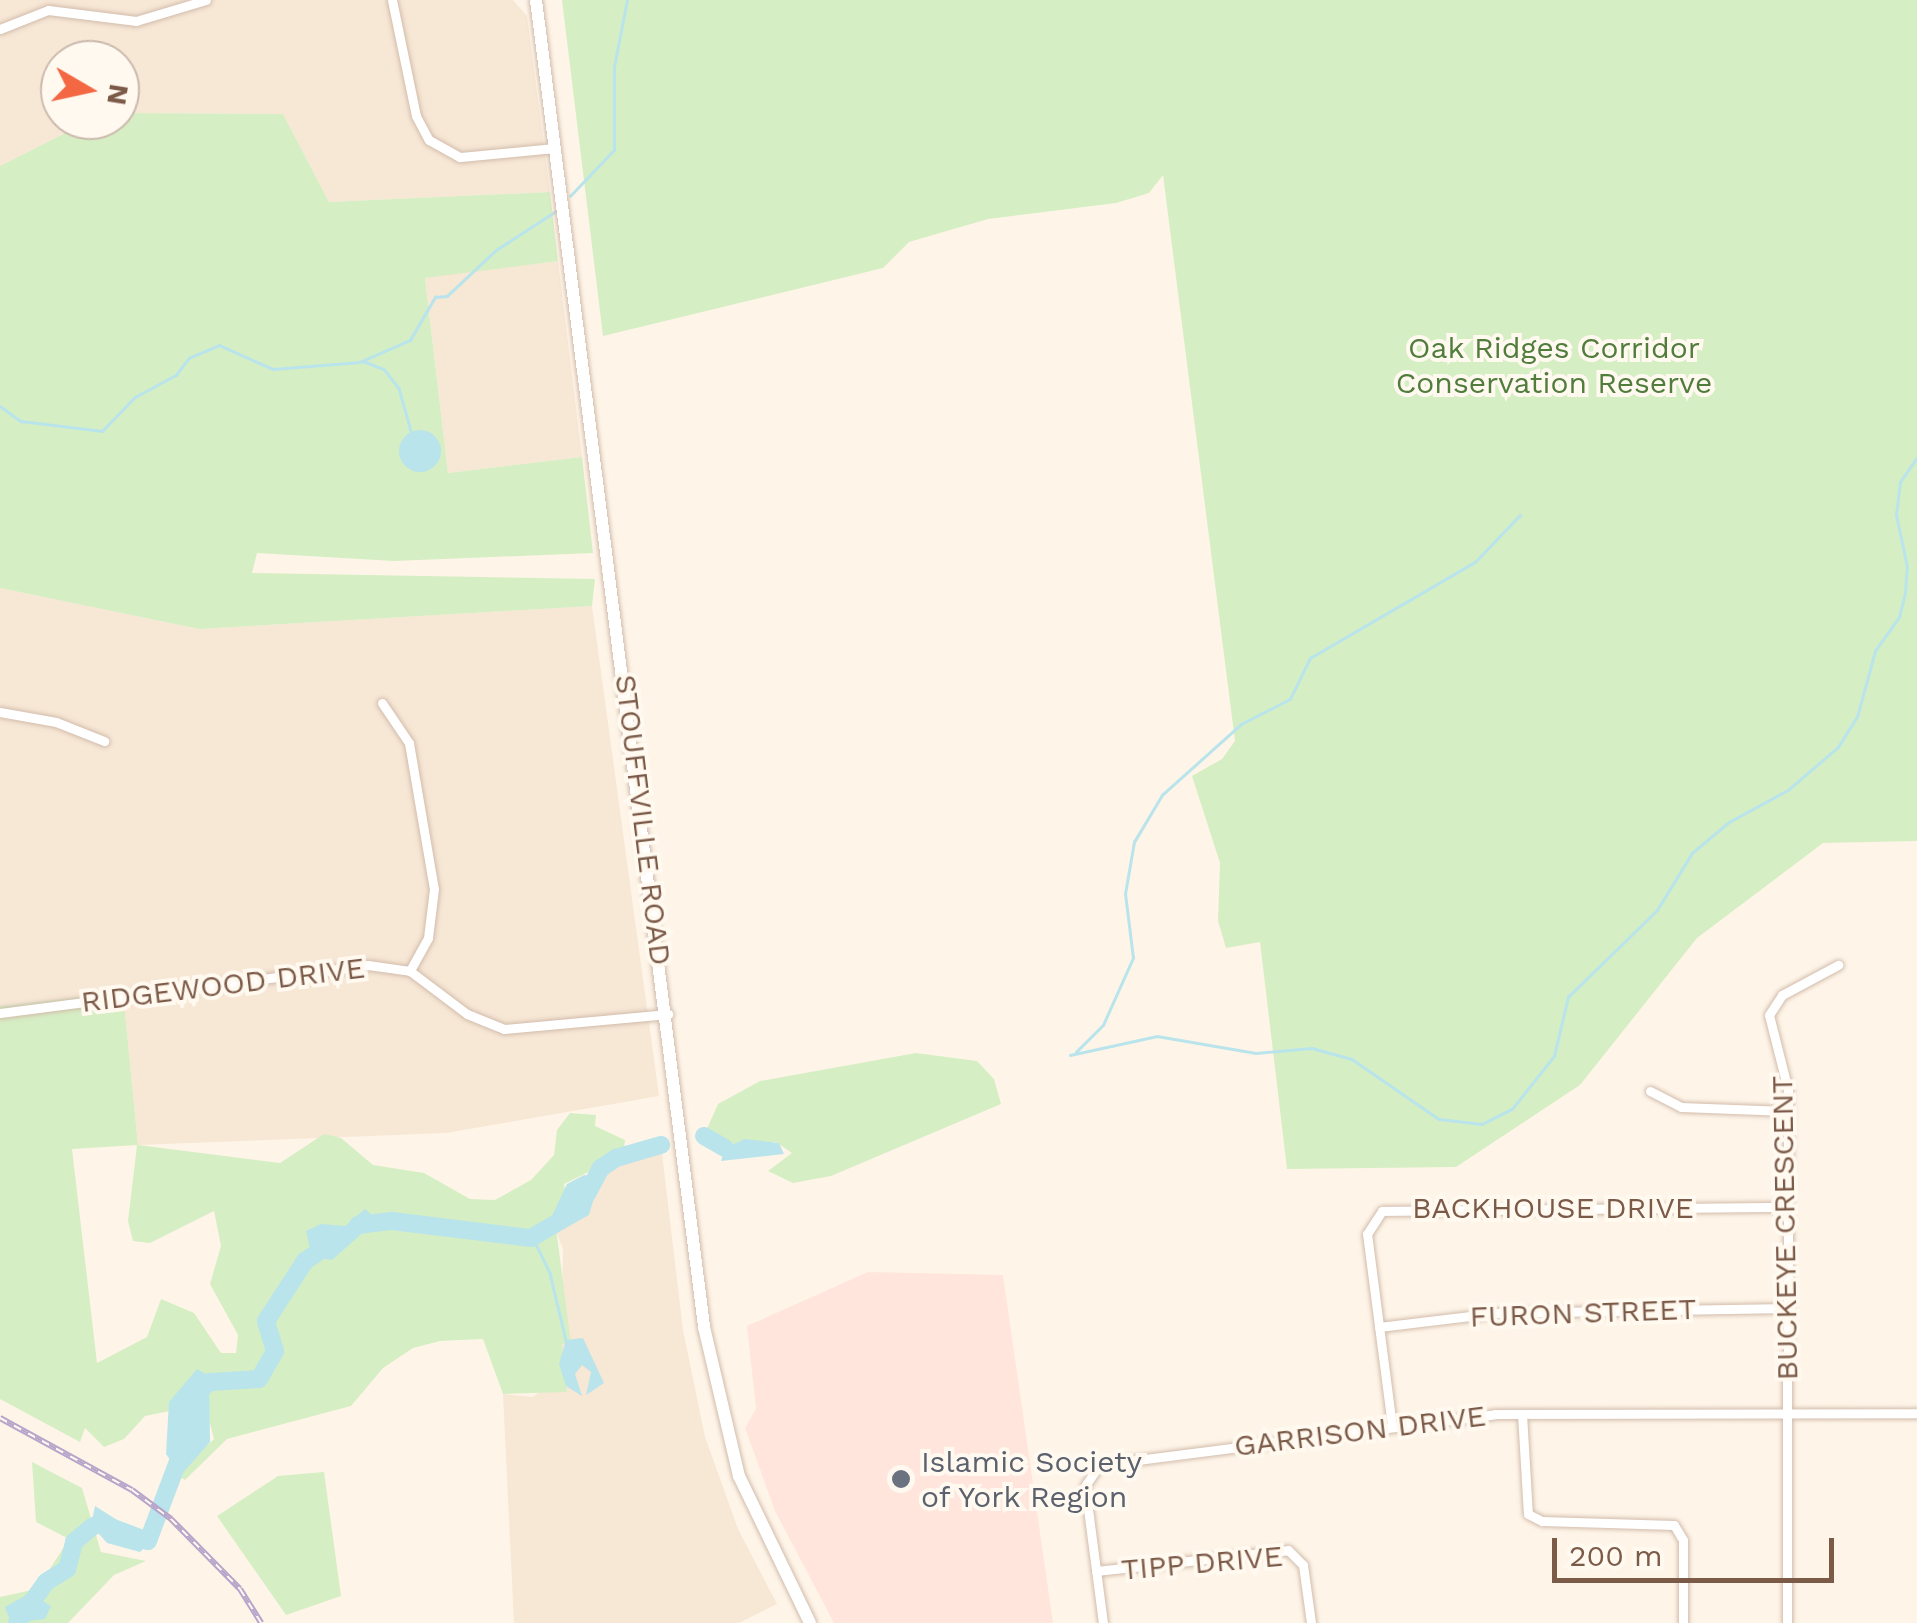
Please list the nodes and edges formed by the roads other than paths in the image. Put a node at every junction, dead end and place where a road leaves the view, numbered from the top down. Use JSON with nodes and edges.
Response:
{"nodes":[{"id":1,"x":206,"y":0,"type":"edge"},
{"id":2,"x":392,"y":0,"type":"edge"},
{"id":3,"x":536,"y":0,"type":"edge"},
{"id":4,"x":0,"y":29,"type":"edge"},
{"id":5,"x":556,"y":148,"type":"junction"},
{"id":6,"x":382,"y":703,"type":"dead end"},
{"id":7,"x":0,"y":712,"type":"edge"},
{"id":8,"x":104,"y":741,"type":"dead end"},
{"id":9,"x":1838,"y":965,"type":"dead end"},
{"id":10,"x":410,"y":971,"type":"junction"},
{"id":11,"x":0,"y":1013,"type":"edge"},
{"id":12,"x":668,"y":1014,"type":"junction"},
{"id":13,"x":1650,"y":1091,"type":"dead end"},
{"id":14,"x":1786,"y":1112,"type":"junction"},
{"id":15,"x":1788,"y":1206,"type":"junction"},
{"id":16,"x":1788,"y":1308,"type":"junction"},
{"id":17,"x":1379,"y":1328,"type":"junction"},
{"id":18,"x":1788,"y":1412,"type":"junction"},
{"id":19,"x":1917,"y":1413,"type":"edge"},
{"id":20,"x":1522,"y":1414,"type":"junction"},
{"id":21,"x":1392,"y":1426,"type":"junction"},
{"id":22,"x":1096,"y":1572,"type":"junction"},
{"id":23,"x":810,"y":1623,"type":"edge"},
{"id":24,"x":1103,"y":1623,"type":"edge"},
{"id":25,"x":1311,"y":1623,"type":"edge"},
{"id":26,"x":1683,"y":1623,"type":"edge"},
{"id":27,"x":1787,"y":1623,"type":"edge"}],
"edges":[{"from":1,"to":4,"type":"street"},
{"from":2,"to":5,"type":"street"},
{"from":3,"to":5,"type":"main road","name":"STOUFFVILLE ROAD"},
{"from":5,"to":12,"type":"main road","name":"STOUFFVILLE ROAD"},
{"from":6,"to":10,"type":"street"},
{"from":7,"to":8,"type":"street"},
{"from":9,"to":14,"type":"street","name":"BUCKEYE CRESCENT"},
{"from":10,"to":11,"type":"street","name":"RIDGEWOOD DRIVE"},
{"from":10,"to":12,"type":"street","name":"RIDGEWOOD DRIVE"},
{"from":12,"to":23,"type":"main road","name":"STOUFFVILLE ROAD"},
{"from":13,"to":14,"type":"street"},
{"from":14,"to":15,"type":"street","name":"BUCKEYE CRESCENT"},
{"from":15,"to":16,"type":"street","name":"BUCKEYE CRESCENT"},
{"from":15,"to":17,"type":"street","name":"BACKHOUSE DRIVE"},
{"from":16,"to":17,"type":"street","name":"FURON STREET"},
{"from":16,"to":18,"type":"street","name":"BUCKEYE CRESCENT"},
{"from":17,"to":21,"type":"street"},
{"from":18,"to":19,"type":"street","name":"GARRISON DRIVE"},
{"from":18,"to":20,"type":"street","name":"GARRISON DRIVE"},
{"from":18,"to":27,"type":"street","name":"BUCKEYE CRESCENT"},
{"from":20,"to":21,"type":"street","name":"GARRISON DRIVE"},
{"from":20,"to":26,"type":"street"},
{"from":21,"to":22,"type":"street","name":"GARRISON DRIVE"},
{"from":22,"to":24,"type":"street","name":"GARRISON DRIVE"},
{"from":22,"to":25,"type":"street","name":"TIPP DRIVE"}]}
